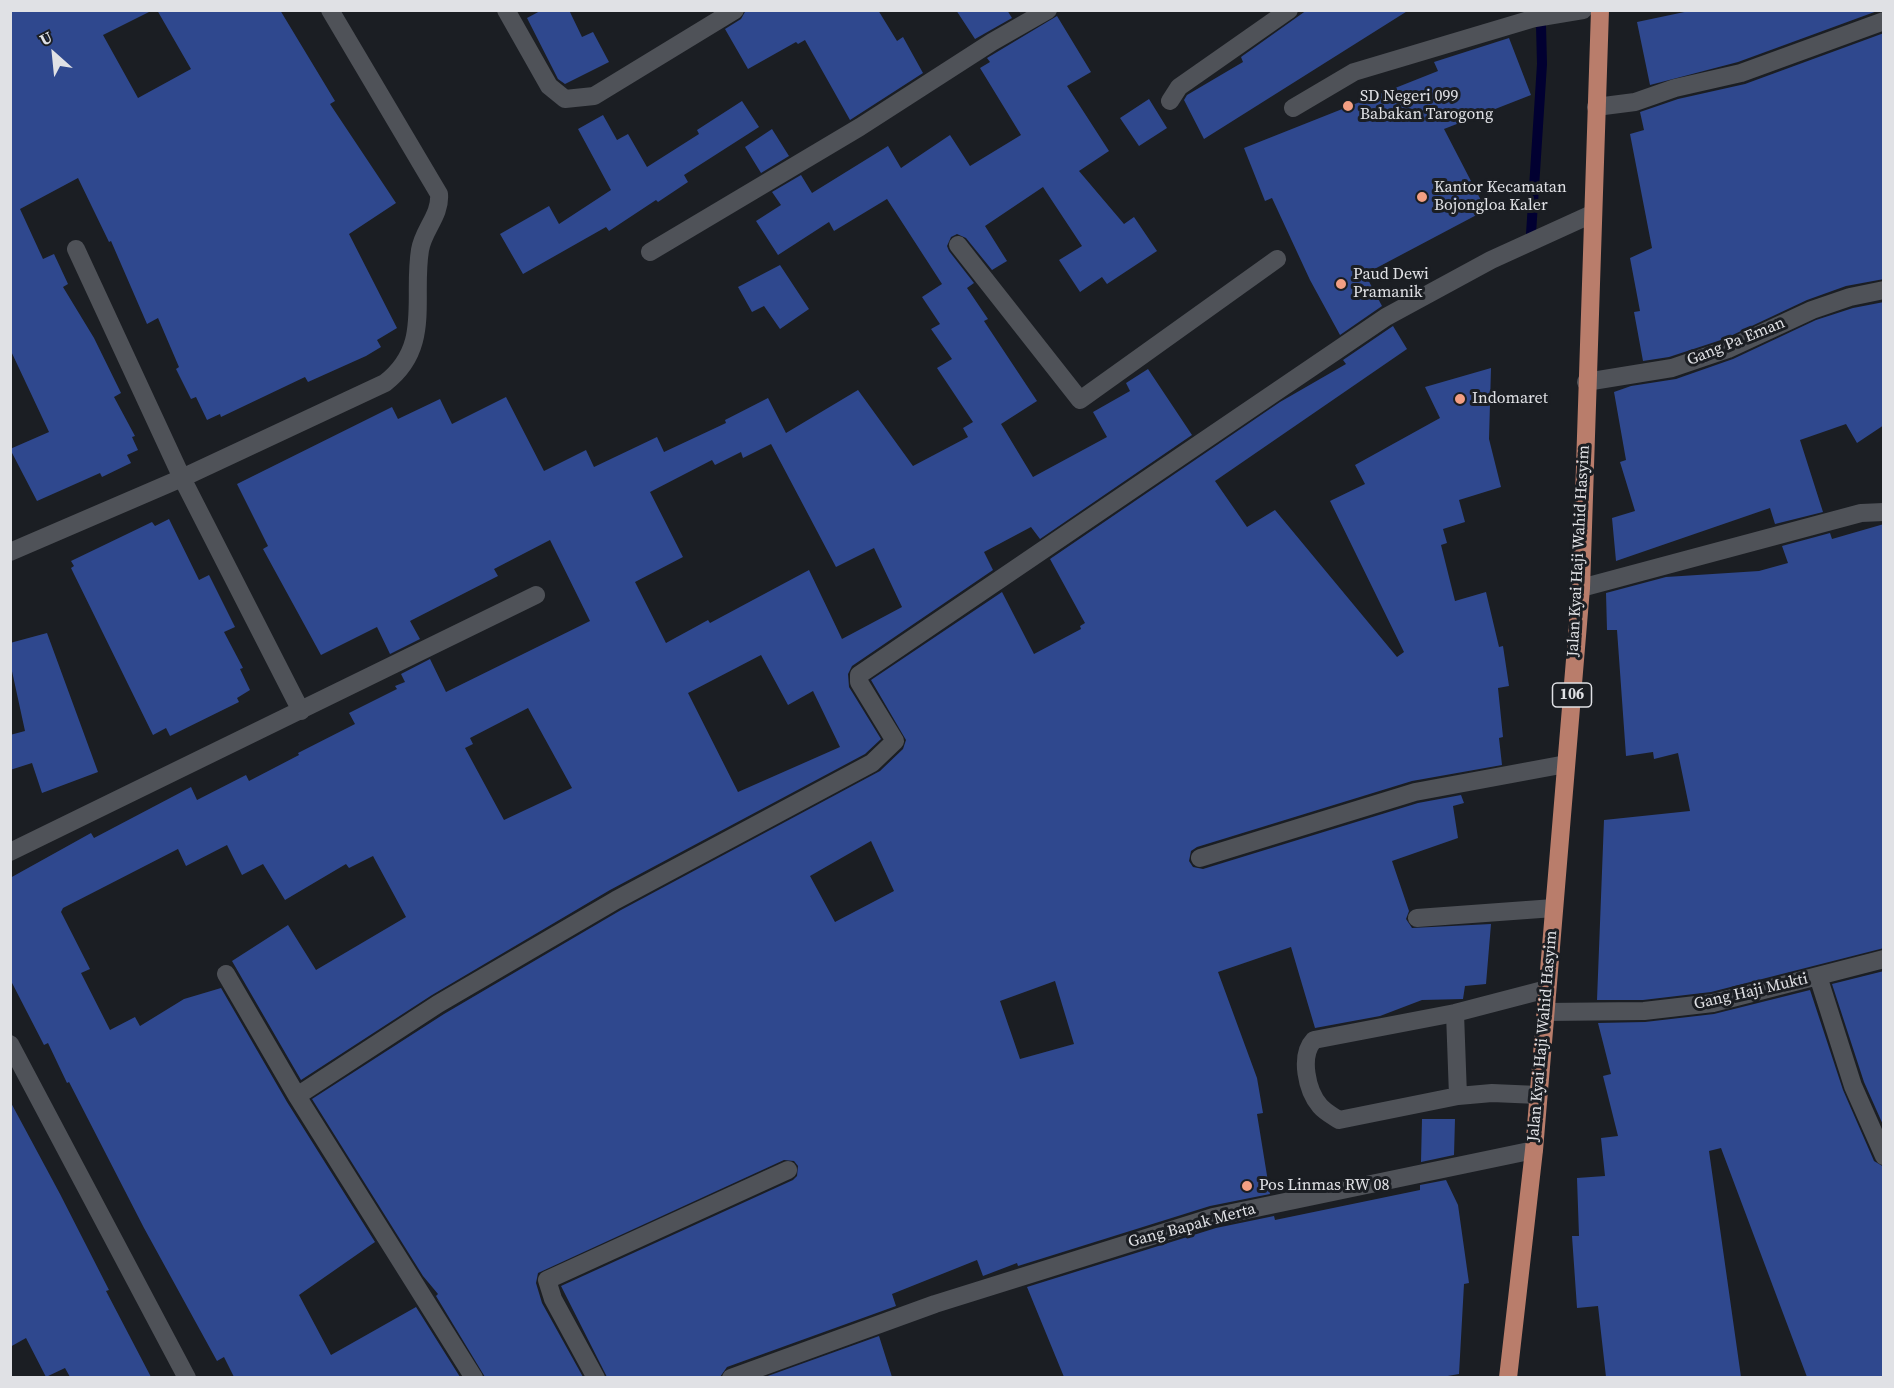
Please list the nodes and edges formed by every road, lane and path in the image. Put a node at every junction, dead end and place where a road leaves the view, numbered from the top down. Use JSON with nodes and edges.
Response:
{"nodes":[{"id":1,"x":330,"y":10,"type":"edge"},
{"id":2,"x":506,"y":10,"type":"edge"},
{"id":3,"x":735,"y":10,"type":"edge"},
{"id":4,"x":1048,"y":10,"type":"edge"},
{"id":5,"x":1290,"y":10,"type":"edge"},
{"id":6,"x":1583,"y":10,"type":"edge"},
{"id":7,"x":1600,"y":10,"type":"edge"},
{"id":8,"x":1884,"y":21,"type":"edge"},
{"id":9,"x":1170,"y":101,"type":"dead end"},
{"id":10,"x":1596,"y":107,"type":"junction"},
{"id":11,"x":1293,"y":108,"type":"dead end"},
{"id":12,"x":1592,"y":214,"type":"junction"},
{"id":13,"x":958,"y":245,"type":"dead end"},
{"id":14,"x":76,"y":249,"type":"dead end"},
{"id":15,"x":650,"y":252,"type":"dead end"},
{"id":16,"x":1277,"y":259,"type":"dead end"},
{"id":17,"x":1884,"y":290,"type":"edge"},
{"id":18,"x":1586,"y":382,"type":"junction"},
{"id":19,"x":182,"y":478,"type":"junction"},
{"id":20,"x":1884,"y":512,"type":"edge"},
{"id":21,"x":10,"y":552,"type":"edge"},
{"id":22,"x":1581,"y":588,"type":"junction"},
{"id":23,"x":536,"y":595,"type":"dead end"},
{"id":24,"x":301,"y":711,"type":"junction"},
{"id":25,"x":1566,"y":764,"type":"junction"},
{"id":26,"x":10,"y":852,"type":"edge"},
{"id":27,"x":1200,"y":858,"type":"dead end"},
{"id":28,"x":1554,"y":908,"type":"junction"},
{"id":29,"x":1417,"y":918,"type":"dead end"},
{"id":30,"x":1884,"y":958,"type":"edge"},
{"id":31,"x":226,"y":974,"type":"dead end"},
{"id":32,"x":1818,"y":976,"type":"junction"},
{"id":33,"x":1547,"y":989,"type":"junction"},
{"id":34,"x":1545,"y":1012,"type":"junction"},
{"id":35,"x":1455,"y":1013,"type":"junction"},
{"id":36,"x":10,"y":1044,"type":"edge"},
{"id":37,"x":1538,"y":1095,"type":"junction"},
{"id":38,"x":297,"y":1096,"type":"junction"},
{"id":39,"x":1458,"y":1096,"type":"junction"},
{"id":40,"x":1534,"y":1150,"type":"junction"},
{"id":41,"x":1884,"y":1156,"type":"edge"},
{"id":42,"x":788,"y":1170,"type":"dead end"},
{"id":43,"x":187,"y":1377,"type":"edge"},
{"id":44,"x":474,"y":1377,"type":"edge"},
{"id":45,"x":596,"y":1377,"type":"edge"},
{"id":46,"x":731,"y":1377,"type":"edge"},
{"id":47,"x":1508,"y":1377,"type":"edge"}],
"edges":[{"from":1,"to":19,"type":"street"},
{"from":2,"to":3,"type":"street"},
{"from":4,"to":15,"type":"street"},
{"from":5,"to":9,"type":"street"},
{"from":6,"to":11,"type":"street"},
{"from":7,"to":10,"type":"main road","name":"Jalan Kyai Haji Wahid Hasyim","number":"106"},
{"from":8,"to":10,"type":"street"},
{"from":10,"to":12,"type":"main road","name":"Jalan Kyai Haji Wahid Hasyim","number":"106"},
{"from":12,"to":18,"type":"main road","name":"Jalan Kyai Haji Wahid Hasyim","number":"106"},
{"from":12,"to":38,"type":"street"},
{"from":13,"to":16,"type":"street"},
{"from":14,"to":19,"type":"street"},
{"from":17,"to":18,"type":"street","name":"Gang Pa Eman"},
{"from":18,"to":22,"type":"main road","name":"Jalan Kyai Haji Wahid Hasyim","number":"106"},
{"from":19,"to":21,"type":"street"},
{"from":19,"to":24,"type":"street"},
{"from":20,"to":22,"type":"street"},
{"from":22,"to":25,"type":"main road","name":"Jalan Kyai Haji Wahid Hasyim","number":"106"},
{"from":23,"to":24,"type":"street"},
{"from":24,"to":26,"type":"street"},
{"from":25,"to":27,"type":"street"},
{"from":25,"to":28,"type":"main road","name":"Jalan Kyai Haji Wahid Hasyim","number":"106"},
{"from":28,"to":29,"type":"street"},
{"from":28,"to":33,"type":"main road","name":"Jalan Kyai Haji Wahid Hasyim","number":"106"},
{"from":30,"to":32,"type":"street","name":"Gang Haji Mukti"},
{"from":31,"to":38,"type":"street"},
{"from":32,"to":34,"type":"street","name":"Gang Haji Mukti"},
{"from":32,"to":41,"type":"street"},
{"from":33,"to":34,"type":"main road","name":"Jalan Kyai Haji Wahid Hasyim","number":"106"},
{"from":33,"to":35,"type":"street"},
{"from":34,"to":37,"type":"main road","name":"Jalan Kyai Haji Wahid Hasyim","number":"106"},
{"from":35,"to":39,"type":"street"},
{"from":35,"to":39,"type":"street"},
{"from":36,"to":43,"type":"street"},
{"from":37,"to":39,"type":"street"},
{"from":37,"to":40,"type":"main road","name":"Jalan Kyai Haji Wahid Hasyim","number":"106"},
{"from":38,"to":44,"type":"street"},
{"from":40,"to":46,"type":"street","name":"Gang Bapak Merta"},
{"from":40,"to":47,"type":"main road","name":"Jalan Kyai Haji Wahid Hasyim","number":"106"},
{"from":42,"to":45,"type":"street"}]}
